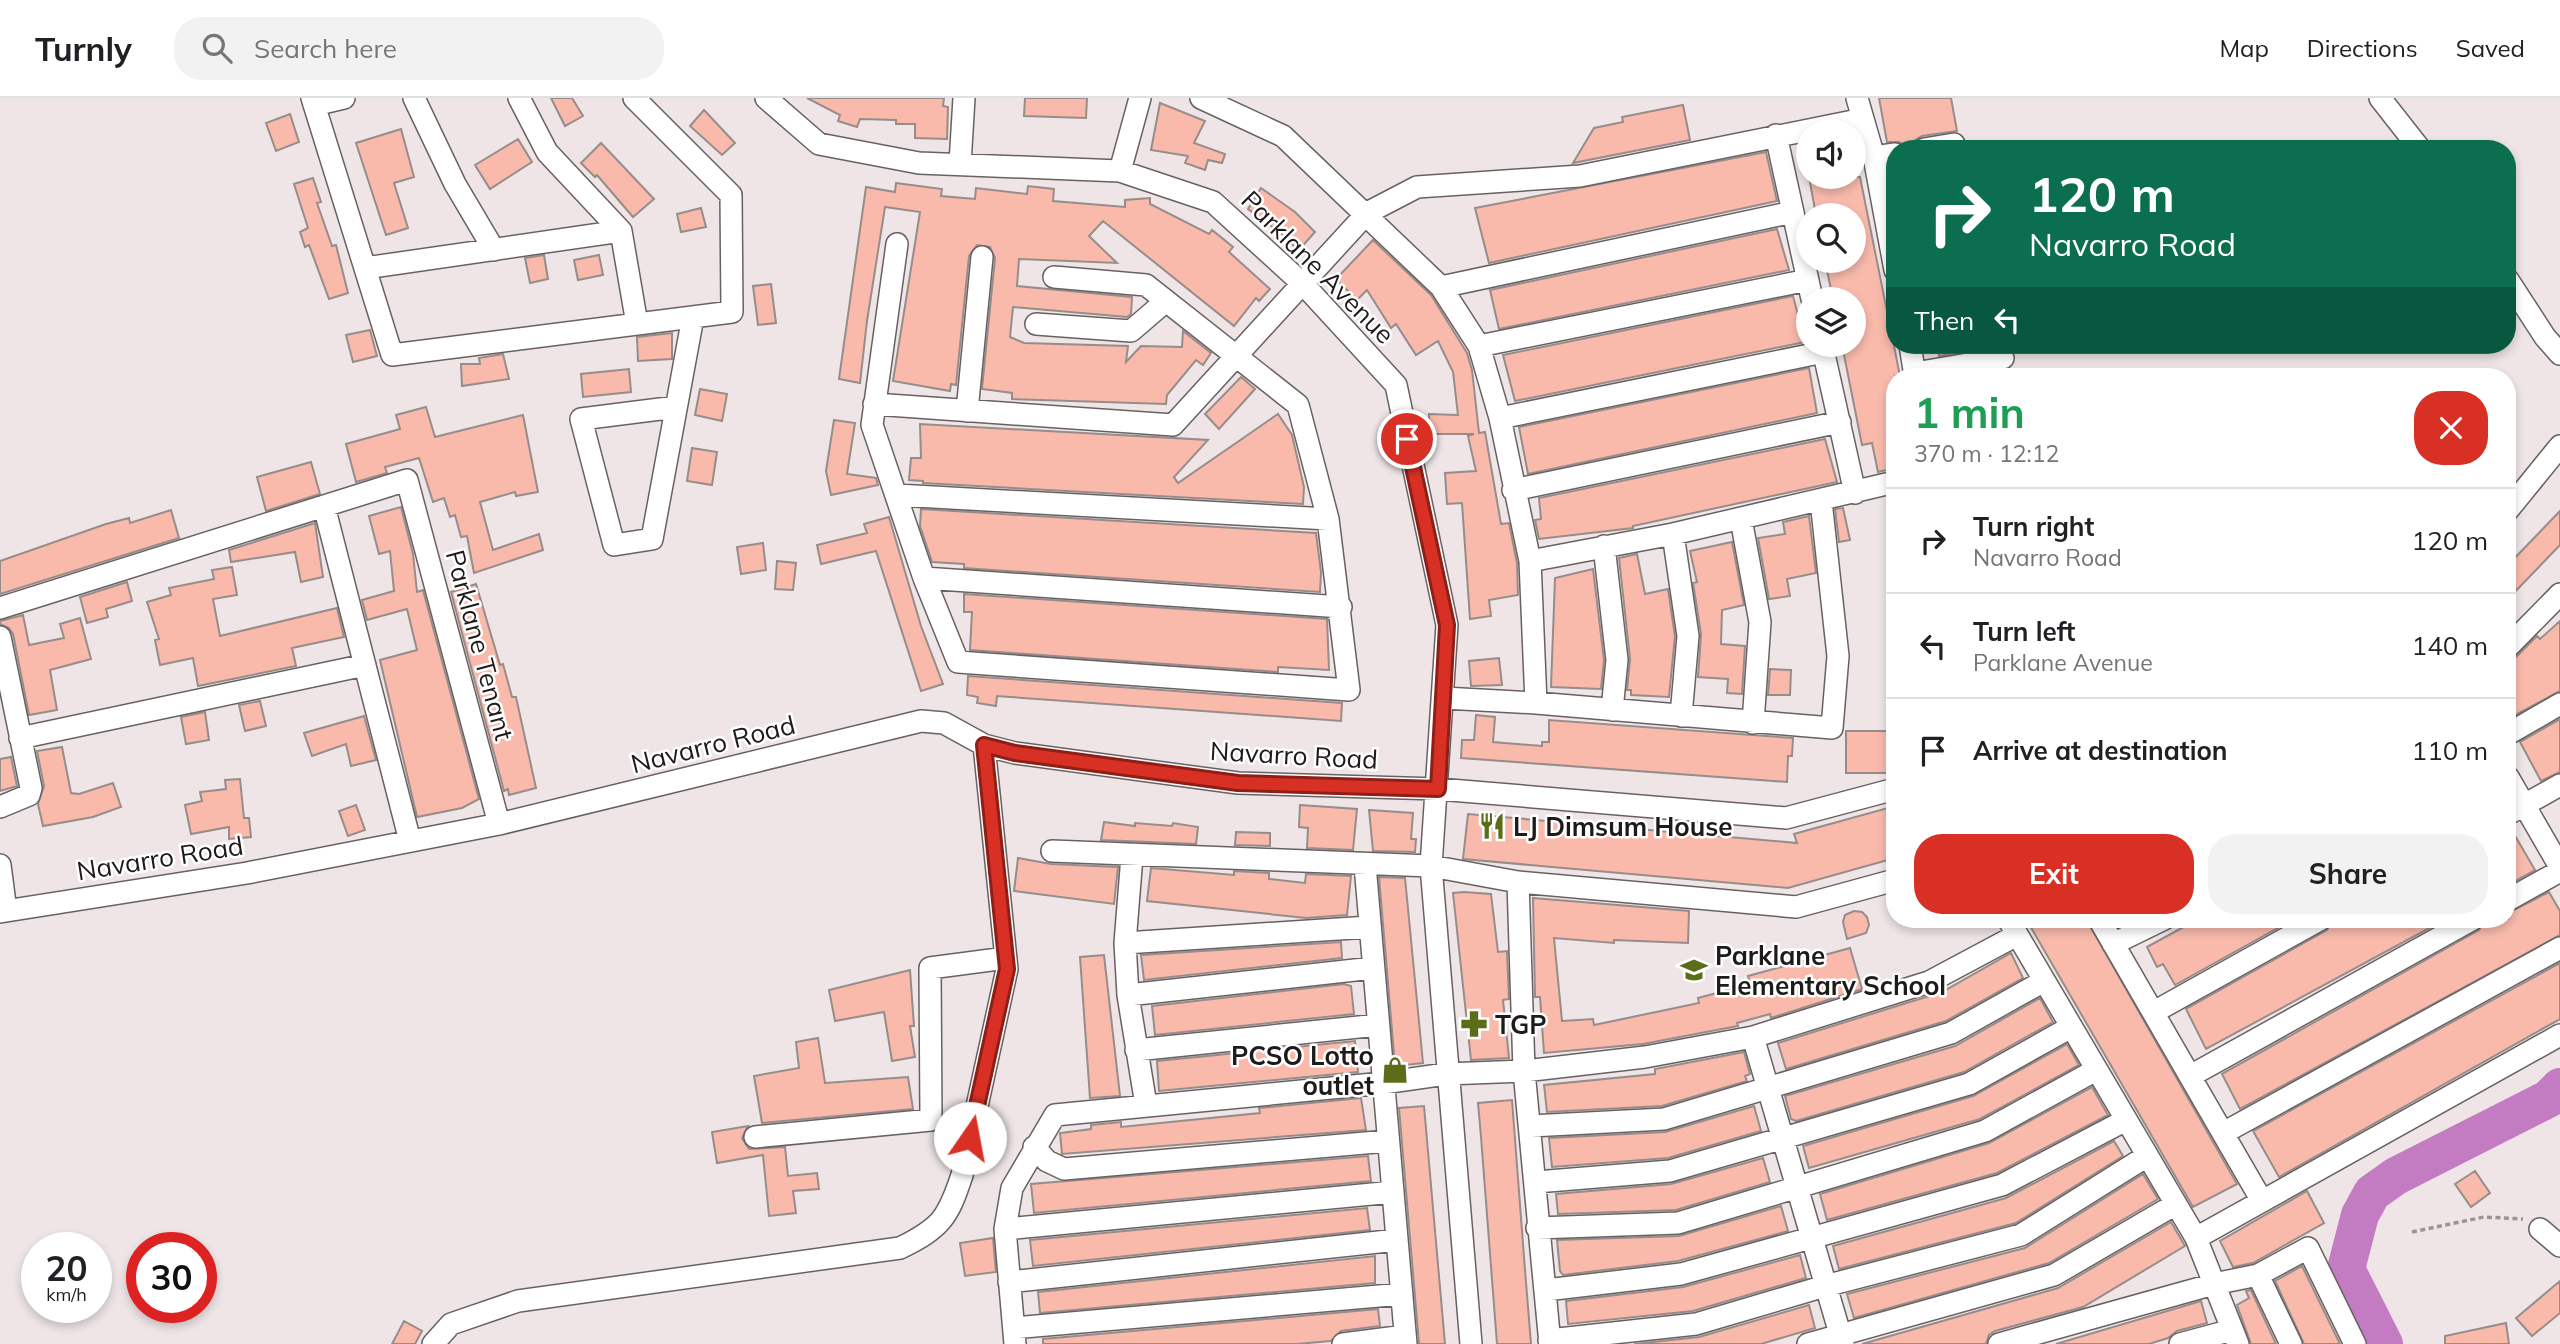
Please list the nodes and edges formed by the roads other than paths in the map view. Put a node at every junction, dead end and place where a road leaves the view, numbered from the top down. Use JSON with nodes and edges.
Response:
{"nodes":[{"id":1,"x":344,"y":98,"type":"edge"},
{"id":2,"x":414,"y":98,"type":"edge"},
{"id":3,"x":519,"y":98,"type":"edge"},
{"id":4,"x":634,"y":98,"type":"edge"},
{"id":5,"x":766,"y":98,"type":"edge"},
{"id":6,"x":964,"y":98,"type":"edge"},
{"id":7,"x":1140,"y":98,"type":"edge"},
{"id":8,"x":1201,"y":98,"type":"edge"},
{"id":9,"x":2380,"y":98,"type":"edge"},
{"id":10,"x":313,"y":102,"type":"edge"},
{"id":11,"x":1860,"y":108,"type":"edge"},
{"id":12,"x":1776,"y":135,"type":"junction"},
{"id":13,"x":2413,"y":140,"type":"edge"},
{"id":14,"x":1885,"y":155,"type":"edge"},
{"id":15,"x":960,"y":164,"type":"junction"},
{"id":16,"x":1120,"y":172,"type":"junction"},
{"id":17,"x":1793,"y":212,"type":"junction"},
{"id":18,"x":1367,"y":213,"type":"junction"},
{"id":19,"x":621,"y":231,"type":"junction"},
{"id":20,"x":897,"y":244,"type":"dead end"},
{"id":21,"x":494,"y":250,"type":"junction"},
{"id":22,"x":982,"y":257,"type":"dead end"},
{"id":23,"x":365,"y":268,"type":"junction"},
{"id":24,"x":1054,"y":277,"type":"dead end"},
{"id":25,"x":1304,"y":285,"type":"junction"},
{"id":26,"x":1441,"y":287,"type":"junction"},
{"id":27,"x":1809,"y":287,"type":"edge"},
{"id":28,"x":1796,"y":292,"type":"edge"},
{"id":29,"x":2516,"y":293,"type":"edge"},
{"id":30,"x":1166,"y":301,"type":"junction"},
{"id":31,"x":693,"y":317,"type":"junction"},
{"id":32,"x":637,"y":324,"type":"junction"},
{"id":33,"x":1036,"y":324,"type":"dead end"},
{"id":34,"x":1479,"y":346,"type":"junction"},
{"id":35,"x":1796,"y":354,"type":"edge"},
{"id":36,"x":2560,"y":354,"type":"edge"},
{"id":37,"x":1237,"y":357,"type":"junction"},
{"id":38,"x":1825,"y":357,"type":"edge"},
{"id":39,"x":2003,"y":358,"type":"dead end"},
{"id":40,"x":1951,"y":368,"type":"edge"},
{"id":41,"x":874,"y":404,"type":"junction"},
{"id":42,"x":676,"y":407,"type":"junction"},
{"id":43,"x":967,"y":411,"type":"junction"},
{"id":44,"x":1500,"y":418,"type":"junction"},
{"id":45,"x":1840,"y":422,"type":"junction"},
{"id":46,"x":2560,"y":446,"type":"edge"},
{"id":47,"x":1886,"y":485,"type":"edge"},
{"id":48,"x":1513,"y":490,"type":"junction"},
{"id":49,"x":1855,"y":494,"type":"junction"},
{"id":50,"x":897,"y":495,"type":"junction"},
{"id":51,"x":2516,"y":500,"type":"edge"},
{"id":52,"x":1821,"y":501,"type":"junction"},
{"id":53,"x":324,"y":506,"type":"junction"},
{"id":54,"x":1328,"y":519,"type":"junction"},
{"id":55,"x":1741,"y":519,"type":"junction"},
{"id":56,"x":1673,"y":534,"type":"junction"},
{"id":57,"x":1604,"y":547,"type":"junction"},
{"id":58,"x":1530,"y":561,"type":"junction"},
{"id":59,"x":924,"y":578,"type":"junction"},
{"id":60,"x":2560,"y":594,"type":"edge"},
{"id":61,"x":1341,"y":607,"type":"junction"},
{"id":62,"x":0,"y":608,"type":"edge"},
{"id":63,"x":0,"y":637,"type":"edge"},
{"id":64,"x":2516,"y":639,"type":"edge"},
{"id":65,"x":365,"y":665,"type":"junction"},
{"id":66,"x":1444,"y":698,"type":"junction"},
{"id":67,"x":1536,"y":703,"type":"junction"},
{"id":68,"x":2560,"y":704,"type":"edge"},
{"id":69,"x":1612,"y":710,"type":"junction"},
{"id":70,"x":1681,"y":716,"type":"junction"},
{"id":71,"x":1753,"y":723,"type":"junction"},
{"id":72,"x":2516,"y":729,"type":"edge"},
{"id":73,"x":20,"y":738,"type":"junction"},
{"id":74,"x":984,"y":745,"type":"junction"},
{"id":75,"x":2560,"y":785,"type":"edge"},
{"id":76,"x":1438,"y":789,"type":"junction"},
{"id":77,"x":1886,"y":791,"type":"edge"},
{"id":78,"x":0,"y":807,"type":"edge"},
{"id":79,"x":2516,"y":809,"type":"edge"},
{"id":80,"x":499,"y":824,"type":"junction"},
{"id":81,"x":410,"y":841,"type":"junction"},
{"id":82,"x":1052,"y":851,"type":"dead end"},
{"id":83,"x":1132,"y":856,"type":"junction"},
{"id":84,"x":0,"y":865,"type":"edge"},
{"id":85,"x":1364,"y":865,"type":"junction"},
{"id":86,"x":1431,"y":866,"type":"junction"},
{"id":87,"x":2560,"y":869,"type":"edge"},
{"id":88,"x":1518,"y":882,"type":"junction"},
{"id":89,"x":1886,"y":882,"type":"edge"},
{"id":90,"x":2516,"y":895,"type":"edge"},
{"id":91,"x":3,"y":911,"type":"edge"},
{"id":92,"x":1369,"y":926,"type":"junction"},
{"id":93,"x":2010,"y":928,"type":"edge"},
{"id":94,"x":2013,"y":928,"type":"edge"},
{"id":95,"x":2104,"y":928,"type":"edge"},
{"id":96,"x":2146,"y":928,"type":"edge"},
{"id":97,"x":2305,"y":928,"type":"edge"},
{"id":98,"x":2457,"y":928,"type":"edge"},
{"id":99,"x":1125,"y":943,"type":"junction"},
{"id":100,"x":2113,"y":944,"type":"junction"},
{"id":101,"x":2560,"y":948,"type":"edge"},
{"id":102,"x":1006,"y":958,"type":"junction"},
{"id":103,"x":1373,"y":968,"type":"junction"},
{"id":104,"x":2044,"y":981,"type":"junction"},
{"id":105,"x":1128,"y":995,"type":"junction"},
{"id":106,"x":2154,"y":1012,"type":"junction"},
{"id":107,"x":1378,"y":1025,"type":"junction"},
{"id":108,"x":2071,"y":1027,"type":"junction"},
{"id":109,"x":2560,"y":1035,"type":"edge"},
{"id":110,"x":1753,"y":1037,"type":"junction"},
{"id":111,"x":1136,"y":1051,"type":"junction"},
{"id":112,"x":2096,"y":1070,"type":"junction"},
{"id":113,"x":1524,"y":1071,"type":"junction"},
{"id":114,"x":1446,"y":1074,"type":"junction"},
{"id":115,"x":2192,"y":1075,"type":"junction"},
{"id":116,"x":1383,"y":1083,"type":"junction"},
{"id":117,"x":1768,"y":1089,"type":"junction"},
{"id":118,"x":1146,"y":1105,"type":"junction"},
{"id":119,"x":2126,"y":1120,"type":"junction"},
{"id":120,"x":1531,"y":1126,"type":"junction"},
{"id":121,"x":2225,"y":1132,"type":"junction"},
{"id":122,"x":755,"y":1137,"type":"dead end"},
{"id":123,"x":1782,"y":1138,"type":"junction"},
{"id":124,"x":1388,"y":1141,"type":"junction"},
{"id":125,"x":1034,"y":1147,"type":"junction"},
{"id":126,"x":2147,"y":1156,"type":"junction"},
{"id":127,"x":1536,"y":1182,"type":"junction"},
{"id":128,"x":1797,"y":1188,"type":"junction"},
{"id":129,"x":1392,"y":1192,"type":"junction"},
{"id":130,"x":2263,"y":1201,"type":"junction"},
{"id":131,"x":2176,"y":1204,"type":"junction"},
{"id":132,"x":1537,"y":1228,"type":"junction"},
{"id":133,"x":1005,"y":1229,"type":"junction"},
{"id":134,"x":2540,"y":1229,"type":"road end"},
{"id":135,"x":1811,"y":1237,"type":"junction"},
{"id":136,"x":2196,"y":1237,"type":"junction"},
{"id":137,"x":1397,"y":1240,"type":"junction"},
{"id":138,"x":2560,"y":1246,"type":"edge"},
{"id":139,"x":2258,"y":1275,"type":"junction"},
{"id":140,"x":1009,"y":1282,"type":"junction"},
{"id":141,"x":2214,"y":1284,"type":"junction"},
{"id":142,"x":1825,"y":1286,"type":"junction"},
{"id":143,"x":1546,"y":1290,"type":"junction"},
{"id":144,"x":1402,"y":1294,"type":"junction"},
{"id":145,"x":1014,"y":1336,"type":"edge"},
{"id":146,"x":2235,"y":1337,"type":"edge"},
{"id":147,"x":1841,"y":1339,"type":"edge"},
{"id":148,"x":1406,"y":1340,"type":"edge"},
{"id":149,"x":1550,"y":1342,"type":"edge"},
{"id":150,"x":433,"y":1344,"type":"edge"},
{"id":151,"x":1343,"y":1344,"type":"edge"},
{"id":152,"x":1471,"y":1344,"type":"edge"},
{"id":153,"x":1808,"y":1344,"type":"edge"},
{"id":154,"x":1999,"y":1344,"type":"edge"},
{"id":155,"x":2180,"y":1344,"type":"edge"},
{"id":156,"x":2291,"y":1344,"type":"edge"},
{"id":157,"x":2355,"y":1344,"type":"edge"}],
"edges":[{"from":1,"to":10,"type":"street"},
{"from":2,"to":21,"type":"street"},
{"from":3,"to":19,"type":"street"},
{"from":4,"to":31,"type":"street"},
{"from":5,"to":15,"type":"street","name":"Parklane Avenue"},
{"from":6,"to":15,"type":"street"},
{"from":7,"to":16,"type":"street"},
{"from":8,"to":18,"type":"street"},
{"from":9,"to":13,"type":"street"},
{"from":10,"to":23,"type":"street"},
{"from":11,"to":12,"type":"street"},
{"from":11,"to":14,"type":"street"},
{"from":12,"to":17,"type":"street"},
{"from":12,"to":18,"type":"street"},
{"from":15,"to":16,"type":"street","name":"Parklane Avenue"},
{"from":16,"to":25,"type":"street","name":"Parklane Avenue"},
{"from":17,"to":26,"type":"street"},
{"from":17,"to":27,"type":"street"},
{"from":18,"to":25,"type":"street"},
{"from":18,"to":26,"type":"street"},
{"from":19,"to":21,"type":"street"},
{"from":19,"to":32,"type":"street"},
{"from":20,"to":41,"type":"street"},
{"from":21,"to":23,"type":"street"},
{"from":22,"to":43,"type":"street"},
{"from":23,"to":32,"type":"street"},
{"from":24,"to":30,"type":"street"},
{"from":25,"to":37,"type":"street"},
{"from":25,"to":66,"type":"street","name":"Parklane Avenue"},
{"from":26,"to":34,"type":"street"},
{"from":28,"to":34,"type":"street"},
{"from":29,"to":36,"type":"street"},
{"from":30,"to":33,"type":"street"},
{"from":30,"to":37,"type":"street"},
{"from":31,"to":32,"type":"street"},
{"from":31,"to":42,"type":"street"},
{"from":34,"to":44,"type":"street"},
{"from":35,"to":44,"type":"street"},
{"from":37,"to":43,"type":"street"},
{"from":37,"to":54,"type":"street"},
{"from":38,"to":45,"type":"street"},
{"from":39,"to":40,"type":"street"},
{"from":41,"to":43,"type":"street"},
{"from":41,"to":50,"type":"street"},
{"from":42,"to":42,"type":"street"},
{"from":44,"to":48,"type":"street"},
{"from":45,"to":48,"type":"street"},
{"from":45,"to":49,"type":"street"},
{"from":46,"to":51,"type":"street"},
{"from":47,"to":49,"type":"street"},
{"from":48,"to":58,"type":"street"},
{"from":49,"to":52,"type":"street"},
{"from":50,"to":54,"type":"street"},
{"from":50,"to":59,"type":"street"},
{"from":52,"to":55,"type":"street"},
{"from":52,"to":71,"type":"street"},
{"from":53,"to":62,"type":"street"},
{"from":53,"to":65,"type":"street"},
{"from":53,"to":80,"type":"street","name":"Parklane Tenant"},
{"from":54,"to":61,"type":"street"},
{"from":55,"to":56,"type":"street"},
{"from":55,"to":71,"type":"street"},
{"from":56,"to":57,"type":"street"},
{"from":56,"to":70,"type":"street"},
{"from":57,"to":58,"type":"street"},
{"from":57,"to":69,"type":"street"},
{"from":58,"to":67,"type":"street"},
{"from":59,"to":61,"type":"street"},
{"from":59,"to":61,"type":"street"},
{"from":60,"to":64,"type":"street"},
{"from":63,"to":73,"type":"street"},
{"from":65,"to":73,"type":"street"},
{"from":65,"to":81,"type":"street"},
{"from":66,"to":67,"type":"street"},
{"from":66,"to":76,"type":"street","name":"Parklane Avenue"},
{"from":67,"to":69,"type":"street"},
{"from":68,"to":72,"type":"street"},
{"from":69,"to":70,"type":"street"},
{"from":70,"to":71,"type":"street"},
{"from":73,"to":78,"type":"street"},
{"from":74,"to":76,"type":"street","name":"Navarro Road"},
{"from":74,"to":80,"type":"street","name":"Navarro Road"},
{"from":74,"to":102,"type":"street"},
{"from":75,"to":79,"type":"street"},
{"from":76,"to":77,"type":"street","name":"Navarro Road"},
{"from":76,"to":86,"type":"street","name":"Parklane Avenue"},
{"from":79,"to":87,"type":"street"},
{"from":80,"to":81,"type":"street","name":"Navarro Road"},
{"from":81,"to":91,"type":"street","name":"Navarro Road"},
{"from":82,"to":83,"type":"street"},
{"from":83,"to":85,"type":"street"},
{"from":83,"to":99,"type":"street"},
{"from":84,"to":91,"type":"street"},
{"from":85,"to":86,"type":"street"},
{"from":85,"to":92,"type":"street"},
{"from":86,"to":88,"type":"street"},
{"from":86,"to":114,"type":"street","name":"Parklane Avenue"},
{"from":87,"to":90,"type":"street"},
{"from":88,"to":89,"type":"street"},
{"from":88,"to":113,"type":"street"},
{"from":92,"to":99,"type":"street"},
{"from":92,"to":103,"type":"street"},
{"from":93,"to":110,"type":"street"},
{"from":94,"to":104,"type":"street"},
{"from":95,"to":100,"type":"street"},
{"from":96,"to":100,"type":"street"},
{"from":97,"to":106,"type":"street"},
{"from":98,"to":115,"type":"street"},
{"from":99,"to":105,"type":"street"},
{"from":100,"to":106,"type":"street"},
{"from":101,"to":121,"type":"street"},
{"from":102,"to":122,"type":"street"},
{"from":102,"to":150,"type":"street"},
{"from":103,"to":105,"type":"street"},
{"from":103,"to":107,"type":"street"},
{"from":104,"to":108,"type":"street"},
{"from":104,"to":117,"type":"street"},
{"from":105,"to":111,"type":"street"},
{"from":106,"to":115,"type":"street"},
{"from":107,"to":111,"type":"street"},
{"from":107,"to":116,"type":"street"},
{"from":108,"to":112,"type":"street"},
{"from":108,"to":123,"type":"street"},
{"from":109,"to":130,"type":"street"},
{"from":110,"to":113,"type":"street"},
{"from":110,"to":117,"type":"street"},
{"from":111,"to":118,"type":"street"},
{"from":112,"to":119,"type":"street"},
{"from":112,"to":128,"type":"street"},
{"from":113,"to":114,"type":"street"},
{"from":113,"to":120,"type":"street"},
{"from":114,"to":116,"type":"street"},
{"from":114,"to":152,"type":"street","name":"Parklane Avenue"},
{"from":115,"to":121,"type":"street"},
{"from":116,"to":118,"type":"street"},
{"from":116,"to":124,"type":"street"},
{"from":117,"to":120,"type":"street"},
{"from":117,"to":123,"type":"street"},
{"from":118,"to":125,"type":"street"},
{"from":119,"to":126,"type":"street"},
{"from":119,"to":135,"type":"street"},
{"from":120,"to":127,"type":"street"},
{"from":121,"to":130,"type":"street"},
{"from":123,"to":127,"type":"street"},
{"from":123,"to":128,"type":"street"},
{"from":124,"to":125,"type":"street"},
{"from":124,"to":129,"type":"street"},
{"from":125,"to":133,"type":"street"},
{"from":126,"to":131,"type":"street"},
{"from":126,"to":142,"type":"street"},
{"from":127,"to":132,"type":"street"},
{"from":128,"to":132,"type":"street"},
{"from":128,"to":135,"type":"street"},
{"from":129,"to":133,"type":"street"},
{"from":129,"to":137,"type":"street"},
{"from":130,"to":136,"type":"street"},
{"from":131,"to":136,"type":"street"},
{"from":131,"to":147,"type":"street"},
{"from":132,"to":143,"type":"street"},
{"from":133,"to":140,"type":"street"},
{"from":134,"to":138,"type":"street"},
{"from":135,"to":142,"type":"street"},
{"from":135,"to":143,"type":"street"},
{"from":136,"to":141,"type":"street"},
{"from":137,"to":140,"type":"street"},
{"from":137,"to":144,"type":"street"},
{"from":139,"to":141,"type":"street"},
{"from":139,"to":156,"type":"street"},
{"from":139,"to":157,"type":"street"},
{"from":140,"to":145,"type":"street"},
{"from":141,"to":146,"type":"street"},
{"from":141,"to":154,"type":"street"},
{"from":142,"to":147,"type":"street"},
{"from":142,"to":149,"type":"street"},
{"from":143,"to":149,"type":"street"},
{"from":144,"to":145,"type":"street"},
{"from":144,"to":148,"type":"street"},
{"from":146,"to":155,"type":"street"},
{"from":147,"to":153,"type":"street"},
{"from":148,"to":151,"type":"street"}]}
